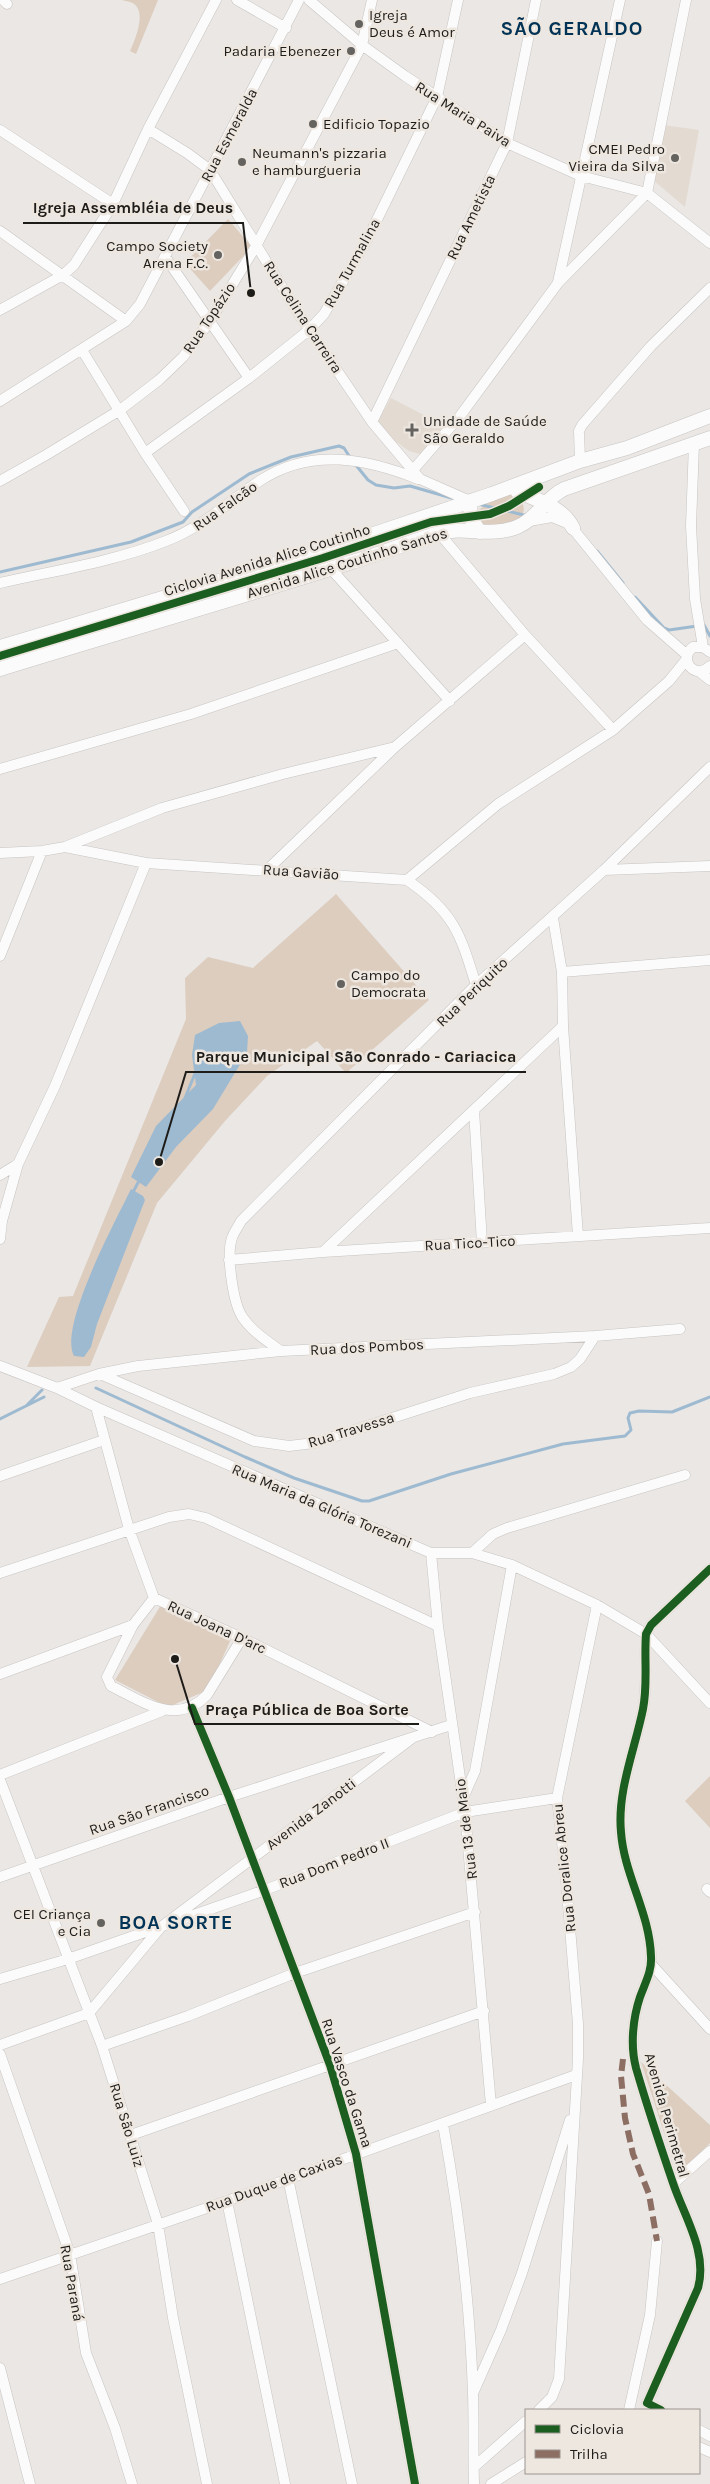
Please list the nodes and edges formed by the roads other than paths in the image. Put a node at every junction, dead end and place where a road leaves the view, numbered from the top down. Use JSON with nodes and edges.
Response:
{"nodes":[{"id":1,"x":216,"y":0,"type":"edge"},
{"id":2,"x":236,"y":0,"type":"edge"},
{"id":3,"x":300,"y":0,"type":"edge"},
{"id":4,"x":309,"y":0,"type":"edge"},
{"id":5,"x":372,"y":0,"type":"edge"},
{"id":6,"x":458,"y":0,"type":"edge"},
{"id":7,"x":536,"y":0,"type":"edge"},
{"id":8,"x":620,"y":0,"type":"edge"},
{"id":9,"x":686,"y":0,"type":"edge"},
{"id":10,"x":286,"y":28,"type":"junction"},
{"id":11,"x":362,"y":45,"type":"junction"},
{"id":12,"x":437,"y":97,"type":"junction"},
{"id":13,"x":148,"y":129,"type":"junction"},
{"id":14,"x":0,"y":130,"type":"edge"},
{"id":15,"x":507,"y":143,"type":"junction"},
{"id":16,"x":210,"y":170,"type":"junction"},
{"id":17,"x":581,"y":176,"type":"junction"},
{"id":18,"x":647,"y":193,"type":"junction"},
{"id":19,"x":113,"y":204,"type":"junction"},
{"id":20,"x":0,"y":231,"type":"edge"},
{"id":21,"x":710,"y":244,"type":"edge"},
{"id":22,"x":256,"y":246,"type":"junction"},
{"id":23,"x":166,"y":258,"type":"junction"},
{"id":24,"x":63,"y":275,"type":"junction"},
{"id":25,"x":558,"y":282,"type":"junction"},
{"id":26,"x":710,"y":288,"type":"edge"},
{"id":27,"x":0,"y":310,"type":"edge"},
{"id":28,"x":126,"y":321,"type":"junction"},
{"id":29,"x":210,"y":321,"type":"junction"},
{"id":30,"x":309,"y":330,"type":"junction"},
{"id":31,"x":82,"y":350,"type":"junction"},
{"id":32,"x":249,"y":378,"type":"junction"},
{"id":33,"x":0,"y":401,"type":"edge"},
{"id":34,"x":120,"y":410,"type":"junction"},
{"id":35,"x":710,"y":416,"type":"edge"},
{"id":36,"x":372,"y":422,"type":"junction"},
{"id":37,"x":710,"y":438,"type":"edge"},
{"id":38,"x":694,"y":443,"type":"junction"},
{"id":39,"x":145,"y":453,"type":"junction"},
{"id":40,"x":580,"y":460,"type":"junction"},
{"id":41,"x":413,"y":470,"type":"junction"},
{"id":42,"x":420,"y":480,"type":"junction"},
{"id":43,"x":0,"y":481,"type":"edge"},
{"id":44,"x":514,"y":489,"type":"junction"},
{"id":45,"x":564,"y":489,"type":"junction"},
{"id":46,"x":470,"y":501,"type":"junction"},
{"id":47,"x":545,"y":504,"type":"junction"},
{"id":48,"x":184,"y":511,"type":"dead end"},
{"id":49,"x":528,"y":521,"type":"junction"},
{"id":50,"x":570,"y":522,"type":"junction"},
{"id":51,"x":439,"y":532,"type":"junction"},
{"id":52,"x":480,"y":532,"type":"junction"},
{"id":53,"x":332,"y":569,"type":"junction"},
{"id":54,"x":0,"y":583,"type":"edge"},
{"id":55,"x":525,"y":635,"type":"junction"},
{"id":56,"x":398,"y":643,"type":"junction"},
{"id":57,"x":0,"y":647,"type":"edge"},
{"id":58,"x":707,"y":649,"type":"edge"},
{"id":59,"x":687,"y":657,"type":"junction"},
{"id":60,"x":710,"y":666,"type":"edge"},
{"id":61,"x":0,"y":669,"type":"edge"},
{"id":62,"x":698,"y":672,"type":"junction"},
{"id":63,"x":710,"y":680,"type":"edge"},
{"id":64,"x":669,"y":681,"type":"junction"},
{"id":65,"x":450,"y":701,"type":"junction"},
{"id":66,"x":613,"y":730,"type":"junction"},
{"id":67,"x":395,"y":747,"type":"junction"},
{"id":68,"x":710,"y":767,"type":"edge"},
{"id":69,"x":0,"y":769,"type":"edge"},
{"id":70,"x":65,"y":847,"type":"junction"},
{"id":71,"x":42,"y":851,"type":"junction"},
{"id":72,"x":0,"y":853,"type":"edge"},
{"id":73,"x":146,"y":863,"type":"junction"},
{"id":74,"x":710,"y":866,"type":"edge"},
{"id":75,"x":267,"y":870,"type":"junction"},
{"id":76,"x":604,"y":870,"type":"junction"},
{"id":77,"x":407,"y":880,"type":"junction"},
{"id":78,"x":552,"y":918,"type":"junction"},
{"id":79,"x":0,"y":956,"type":"edge"},
{"id":80,"x":710,"y":960,"type":"edge"},
{"id":81,"x":562,"y":972,"type":"junction"},
{"id":82,"x":476,"y":985,"type":"junction"},
{"id":83,"x":563,"y":1026,"type":"junction"},
{"id":84,"x":474,"y":1110,"type":"junction"},
{"id":85,"x":18,"y":1164,"type":"junction"},
{"id":86,"x":0,"y":1175,"type":"edge"},
{"id":87,"x":710,"y":1228,"type":"edge"},
{"id":88,"x":578,"y":1236,"type":"junction"},
{"id":89,"x":0,"y":1239,"type":"edge"},
{"id":90,"x":482,"y":1243,"type":"junction"},
{"id":91,"x":323,"y":1252,"type":"junction"},
{"id":92,"x":230,"y":1260,"type":"junction"},
{"id":93,"x":680,"y":1329,"type":"dead end"},
{"id":94,"x":595,"y":1336,"type":"junction"},
{"id":95,"x":281,"y":1351,"type":"junction"},
{"id":96,"x":0,"y":1366,"type":"edge"},
{"id":97,"x":99,"y":1374,"type":"junction"},
{"id":98,"x":57,"y":1388,"type":"junction"},
{"id":99,"x":96,"y":1408,"type":"junction"},
{"id":100,"x":104,"y":1440,"type":"junction"},
{"id":101,"x":685,"y":1475,"type":"dead end"},
{"id":102,"x":0,"y":1476,"type":"edge"},
{"id":103,"x":129,"y":1529,"type":"junction"},
{"id":104,"x":431,"y":1553,"type":"junction"},
{"id":105,"x":472,"y":1553,"type":"junction"},
{"id":106,"x":512,"y":1565,"type":"junction"},
{"id":107,"x":0,"y":1573,"type":"edge"},
{"id":108,"x":708,"y":1576,"type":"edge"},
{"id":109,"x":154,"y":1598,"type":"junction"},
{"id":110,"x":597,"y":1605,"type":"junction"},
{"id":111,"x":133,"y":1626,"type":"junction"},
{"id":112,"x":438,"y":1626,"type":"junction"},
{"id":113,"x":646,"y":1634,"type":"junction"},
{"id":114,"x":242,"y":1638,"type":"junction"},
{"id":115,"x":0,"y":1674,"type":"edge"},
{"id":116,"x":710,"y":1703,"type":"edge"},
{"id":117,"x":192,"y":1708,"type":"junction"},
{"id":118,"x":162,"y":1711,"type":"junction"},
{"id":119,"x":451,"y":1725,"type":"junction"},
{"id":120,"x":432,"y":1732,"type":"junction"},
{"id":121,"x":411,"y":1739,"type":"junction"},
{"id":122,"x":0,"y":1775,"type":"edge"},
{"id":123,"x":0,"y":1780,"type":"edge"},
{"id":124,"x":229,"y":1797,"type":"junction"},
{"id":125,"x":463,"y":1798,"type":"junction"},
{"id":126,"x":557,"y":1798,"type":"junction"},
{"id":127,"x":465,"y":1812,"type":"junction"},
{"id":128,"x":252,"y":1858,"type":"junction"},
{"id":129,"x":32,"y":1864,"type":"junction"},
{"id":130,"x":0,"y":1877,"type":"edge"},
{"id":131,"x":264,"y":1890,"type":"junction"},
{"id":132,"x":475,"y":1912,"type":"junction"},
{"id":133,"x":161,"y":1927,"type":"junction"},
{"id":134,"x":68,"y":1959,"type":"junction"},
{"id":135,"x":651,"y":1964,"type":"junction"},
{"id":136,"x":295,"y":1974,"type":"junction"},
{"id":137,"x":0,"y":1979,"type":"edge"},
{"id":138,"x":484,"y":2011,"type":"junction"},
{"id":139,"x":89,"y":2013,"type":"junction"},
{"id":140,"x":710,"y":2029,"type":"edge"},
{"id":141,"x":0,"y":2045,"type":"edge"},
{"id":142,"x":102,"y":2046,"type":"junction"},
{"id":143,"x":0,"y":2054,"type":"edge"},
{"id":144,"x":330,"y":2065,"type":"junction"},
{"id":145,"x":576,"y":2075,"type":"junction"},
{"id":146,"x":491,"y":2105,"type":"junction"},
{"id":147,"x":574,"y":2110,"type":"junction"},
{"id":148,"x":444,"y":2124,"type":"junction"},
{"id":149,"x":131,"y":2135,"type":"junction"},
{"id":150,"x":710,"y":2151,"type":"edge"},
{"id":151,"x":356,"y":2154,"type":"junction"},
{"id":152,"x":288,"y":2178,"type":"junction"},
{"id":153,"x":673,"y":2184,"type":"junction"},
{"id":154,"x":227,"y":2201,"type":"junction"},
{"id":155,"x":158,"y":2224,"type":"junction"},
{"id":156,"x":657,"y":2241,"type":"dead end"},
{"id":157,"x":70,"y":2254,"type":"junction"},
{"id":158,"x":710,"y":2260,"type":"edge"},
{"id":159,"x":701,"y":2268,"type":"junction"},
{"id":160,"x":0,"y":2279,"type":"edge"},
{"id":161,"x":0,"y":2368,"type":"edge"},
{"id":162,"x":473,"y":2392,"type":"junction"},
{"id":163,"x":540,"y":2409,"type":"edge"},
{"id":164,"x":629,"y":2409,"type":"edge"},
{"id":165,"x":659,"y":2409,"type":"edge"},
{"id":166,"x":525,"y":2423,"type":"edge"},
{"id":167,"x":525,"y":2463,"type":"edge"},
{"id":168,"x":474,"y":2467,"type":"junction"},
{"id":169,"x":30,"y":2484,"type":"edge"},
{"id":170,"x":132,"y":2484,"type":"edge"},
{"id":171,"x":207,"y":2484,"type":"edge"},
{"id":172,"x":285,"y":2484,"type":"edge"},
{"id":173,"x":352,"y":2484,"type":"edge"},
{"id":174,"x":414,"y":2484,"type":"edge"},
{"id":175,"x":474,"y":2484,"type":"edge"},
{"id":176,"x":491,"y":2484,"type":"edge"}],
"edges":[{"from":1,"to":13,"type":"street"},
{"from":2,"to":10,"type":"street"},
{"from":3,"to":10,"type":"street","name":"Rua Esmeralda"},
{"from":4,"to":11,"type":"street","name":"Rua Maria Paiva"},
{"from":5,"to":11,"type":"street","name":"Rua Topázio"},
{"from":6,"to":12,"type":"street","name":"Rua Turmalina"},
{"from":7,"to":15,"type":"street","name":"Rua Ametista"},
{"from":8,"to":17,"type":"street"},
{"from":9,"to":18,"type":"street"},
{"from":10,"to":16,"type":"street","name":"Rua Esmeralda"},
{"from":11,"to":12,"type":"street","name":"Rua Maria Paiva"},
{"from":11,"to":22,"type":"street","name":"Rua Topázio"},
{"from":12,"to":15,"type":"street","name":"Rua Maria Paiva"},
{"from":12,"to":30,"type":"street","name":"Rua Turmalina"},
{"from":13,"to":16,"type":"street","name":"Rua Celina Carreira"},
{"from":13,"to":19,"type":"street"},
{"from":14,"to":19,"type":"street"},
{"from":15,"to":17,"type":"street","name":"Rua Maria Paiva"},
{"from":15,"to":36,"type":"street","name":"Rua Ametista"},
{"from":16,"to":22,"type":"street","name":"Rua Celina Carreira"},
{"from":16,"to":23,"type":"street","name":"Rua Esmeralda"},
{"from":17,"to":18,"type":"street","name":"Rua Maria Paiva"},
{"from":17,"to":25,"type":"street"},
{"from":18,"to":21,"type":"street","name":"Rua Maria Paiva"},
{"from":18,"to":25,"type":"street"},
{"from":19,"to":24,"type":"street"},
{"from":20,"to":24,"type":"street"},
{"from":22,"to":29,"type":"street","name":"Rua Topázio"},
{"from":22,"to":30,"type":"street","name":"Rua Celina Carreira"},
{"from":23,"to":28,"type":"street","name":"Rua Esmeralda"},
{"from":23,"to":29,"type":"street"},
{"from":24,"to":27,"type":"street"},
{"from":24,"to":28,"type":"street"},
{"from":25,"to":41,"type":"street"},
{"from":26,"to":40,"type":"street"},
{"from":28,"to":31,"type":"street","name":"Rua Esmeralda"},
{"from":29,"to":32,"type":"street"},
{"from":29,"to":34,"type":"street","name":"Rua Topázio"},
{"from":30,"to":32,"type":"street","name":"Rua Turmalina"},
{"from":30,"to":36,"type":"street","name":"Rua Celina Carreira"},
{"from":31,"to":33,"type":"street","name":"Rua Esmeralda"},
{"from":31,"to":34,"type":"street"},
{"from":32,"to":39,"type":"street","name":"Rua Turmalina"},
{"from":34,"to":39,"type":"street"},
{"from":34,"to":43,"type":"street","name":"Rua Topázio"},
{"from":35,"to":40,"type":"main road","name":"Avenida Alice Coutinho Santos"},
{"from":36,"to":41,"type":"street","name":"Rua Celina Carreira"},
{"from":37,"to":38,"type":"main road","name":"Avenida Alice Coutinho Santos"},
{"from":38,"to":45,"type":"main road","name":"Avenida Alice Coutinho Santos"},
{"from":38,"to":58,"type":"street"},
{"from":39,"to":48,"type":"street"},
{"from":40,"to":44,"type":"main road","name":"Avenida Alice Coutinho Santos"},
{"from":41,"to":42,"type":"street"},
{"from":42,"to":46,"type":"street","name":"Rua Falcão"},
{"from":42,"to":54,"type":"street","name":"Rua Falcão"},
{"from":44,"to":46,"type":"main road","name":"Avenida Alice Coutinho Santos"},
{"from":44,"to":47,"type":"main road"},
{"from":44,"to":49,"type":"main road"},
{"from":45,"to":47,"type":"main road","name":"Avenida Alice Coutinho Santos"},
{"from":45,"to":50,"type":"main road"},
{"from":46,"to":52,"type":"main road"},
{"from":46,"to":57,"type":"main road","name":"Avenida Alice Coutinho Santos"},
{"from":47,"to":49,"type":"main road","name":"Avenida Alice Coutinho Santos"},
{"from":47,"to":50,"type":"main road"},
{"from":49,"to":50,"type":"street"},
{"from":49,"to":52,"type":"main road","name":"Avenida Alice Coutinho Santos"},
{"from":50,"to":59,"type":"street"},
{"from":51,"to":52,"type":"main road","name":"Avenida Alice Coutinho Santos"},
{"from":51,"to":53,"type":"main road","name":"Avenida Alice Coutinho Santos"},
{"from":51,"to":55,"type":"street"},
{"from":53,"to":56,"type":"street"},
{"from":53,"to":61,"type":"main road","name":"Avenida Alice Coutinho Santos"},
{"from":55,"to":65,"type":"street"},
{"from":55,"to":66,"type":"street"},
{"from":56,"to":65,"type":"street"},
{"from":56,"to":69,"type":"street"},
{"from":58,"to":59,"type":"street"},
{"from":59,"to":62,"type":"street"},
{"from":59,"to":64,"type":"street"},
{"from":60,"to":62,"type":"street"},
{"from":62,"to":63,"type":"street"},
{"from":62,"to":64,"type":"street"},
{"from":64,"to":66,"type":"street"},
{"from":65,"to":67,"type":"street"},
{"from":66,"to":77,"type":"street"},
{"from":67,"to":70,"type":"street"},
{"from":67,"to":75,"type":"street"},
{"from":68,"to":76,"type":"street","name":"Rua Periquito"},
{"from":70,"to":71,"type":"street"},
{"from":70,"to":73,"type":"street","name":"Rua Gavião"},
{"from":71,"to":72,"type":"street"},
{"from":71,"to":79,"type":"street"},
{"from":73,"to":75,"type":"street","name":"Rua Gavião"},
{"from":73,"to":85,"type":"street"},
{"from":74,"to":76,"type":"street"},
{"from":75,"to":77,"type":"street","name":"Rua Gavião"},
{"from":76,"to":78,"type":"street","name":"Rua Periquito"},
{"from":77,"to":82,"type":"street","name":"Rua Gavião"},
{"from":78,"to":81,"type":"street"},
{"from":78,"to":82,"type":"street","name":"Rua Periquito"},
{"from":80,"to":81,"type":"street"},
{"from":81,"to":83,"type":"street"},
{"from":82,"to":92,"type":"street","name":"Rua Periquito"},
{"from":83,"to":84,"type":"street"},
{"from":83,"to":88,"type":"street"},
{"from":84,"to":90,"type":"street"},
{"from":84,"to":91,"type":"street"},
{"from":85,"to":86,"type":"street"},
{"from":85,"to":89,"type":"street"},
{"from":87,"to":88,"type":"street","name":"Rua Tico-Tico"},
{"from":88,"to":90,"type":"street","name":"Rua Tico-Tico"},
{"from":90,"to":91,"type":"street","name":"Rua Tico-Tico"},
{"from":91,"to":92,"type":"street","name":"Rua Tico-Tico"},
{"from":92,"to":95,"type":"street","name":"Rua Periquito"},
{"from":93,"to":94,"type":"street","name":"Rua dos Pombos"},
{"from":94,"to":95,"type":"street","name":"Rua dos Pombos"},
{"from":94,"to":97,"type":"street","name":"Rua Travessa"},
{"from":95,"to":97,"type":"street","name":"Rua dos Pombos"},
{"from":96,"to":98,"type":"street","name":"Rua Maria da Glória Torezani"},
{"from":97,"to":98,"type":"street","name":"Rua dos Pombos"},
{"from":98,"to":99,"type":"street","name":"Rua Maria da Glória Torezani"},
{"from":99,"to":100,"type":"street","name":"Rua Joana D'arc"},
{"from":99,"to":104,"type":"street","name":"Rua Maria da Glória Torezani"},
{"from":100,"to":102,"type":"street"},
{"from":100,"to":103,"type":"street","name":"Rua Joana D'arc"},
{"from":101,"to":105,"type":"street"},
{"from":103,"to":107,"type":"street"},
{"from":103,"to":109,"type":"street","name":"Rua Joana D'arc"},
{"from":103,"to":112,"type":"street"},
{"from":104,"to":105,"type":"street","name":"Rua Maria da Glória Torezani"},
{"from":104,"to":112,"type":"street","name":"Rua 13 de Maio"},
{"from":105,"to":106,"type":"street","name":"Rua Maria da Glória Torezani"},
{"from":106,"to":110,"type":"street","name":"Rua Maria da Glória Torezani"},
{"from":106,"to":125,"type":"street"},
{"from":108,"to":113,"type":"street"},
{"from":109,"to":111,"type":"street"},
{"from":109,"to":114,"type":"street","name":"Rua Joana D'arc"},
{"from":110,"to":113,"type":"street","name":"Rua Maria da Glória Torezani"},
{"from":110,"to":126,"type":"street","name":"Rua Doralice Abreu"},
{"from":111,"to":115,"type":"street"},
{"from":111,"to":118,"type":"street"},
{"from":112,"to":119,"type":"street","name":"Rua 13 de Maio"},
{"from":113,"to":116,"type":"street","name":"Rua Maria da Glória Torezani"},
{"from":113,"to":135,"type":"street","name":"Avenida Perimetral"},
{"from":114,"to":117,"type":"street"},
{"from":114,"to":120,"type":"street","name":"Rua Joana D'arc"},
{"from":117,"to":118,"type":"street"},
{"from":117,"to":124,"type":"street","name":"Rua Vasco da Gama"},
{"from":118,"to":122,"type":"street"},
{"from":119,"to":120,"type":"street","name":"Rua São Francisco"},
{"from":119,"to":125,"type":"street","name":"Rua 13 de Maio"},
{"from":120,"to":121,"type":"street","name":"Rua São Francisco"},
{"from":121,"to":124,"type":"street","name":"Rua São Francisco"},
{"from":121,"to":128,"type":"street","name":"Avenida Zanotti"},
{"from":123,"to":129,"type":"street","name":"Rua São Luiz"},
{"from":124,"to":128,"type":"street","name":"Rua Vasco da Gama"},
{"from":124,"to":129,"type":"street","name":"Rua São Francisco"},
{"from":125,"to":127,"type":"street","name":"Rua 13 de Maio"},
{"from":126,"to":127,"type":"street","name":"Rua Dom Pedro II"},
{"from":126,"to":145,"type":"street","name":"Rua Doralice Abreu"},
{"from":127,"to":131,"type":"street","name":"Rua Dom Pedro II"},
{"from":127,"to":132,"type":"street","name":"Rua 13 de Maio"},
{"from":128,"to":131,"type":"street","name":"Rua Vasco da Gama"},
{"from":128,"to":133,"type":"street","name":"Avenida Zanotti"},
{"from":129,"to":130,"type":"street","name":"Rua São Francisco"},
{"from":129,"to":134,"type":"street","name":"Rua São Luiz"},
{"from":131,"to":133,"type":"street","name":"Rua Dom Pedro II"},
{"from":131,"to":136,"type":"street","name":"Rua Vasco da Gama"},
{"from":132,"to":136,"type":"street"},
{"from":132,"to":138,"type":"street","name":"Rua 13 de Maio"},
{"from":133,"to":134,"type":"street","name":"Rua Dom Pedro II"},
{"from":133,"to":139,"type":"street","name":"Avenida Zanotti"},
{"from":134,"to":137,"type":"street","name":"Rua Dom Pedro II"},
{"from":134,"to":139,"type":"street","name":"Rua São Luiz"},
{"from":135,"to":140,"type":"street"},
{"from":135,"to":153,"type":"street","name":"Avenida Perimetral"},
{"from":136,"to":142,"type":"street"},
{"from":136,"to":144,"type":"street","name":"Rua Vasco da Gama"},
{"from":138,"to":144,"type":"street"},
{"from":138,"to":146,"type":"street","name":"Rua 13 de Maio"},
{"from":139,"to":141,"type":"street"},
{"from":139,"to":142,"type":"street","name":"Rua São Luiz"},
{"from":142,"to":149,"type":"street","name":"Rua São Luiz"},
{"from":143,"to":157,"type":"street","name":"Rua Paraná"},
{"from":144,"to":149,"type":"street"},
{"from":144,"to":151,"type":"street","name":"Rua Vasco da Gama"},
{"from":145,"to":146,"type":"street","name":"Rua Duque de Caxias"},
{"from":145,"to":147,"type":"street","name":"Rua Doralice Abreu"},
{"from":146,"to":148,"type":"street","name":"Rua Duque de Caxias"},
{"from":147,"to":162,"type":"street"},
{"from":147,"to":163,"type":"street","name":"Rua Doralice Abreu"},
{"from":148,"to":151,"type":"street","name":"Rua Duque de Caxias"},
{"from":148,"to":162,"type":"street"},
{"from":149,"to":155,"type":"street","name":"Rua São Luiz"},
{"from":150,"to":153,"type":"street"},
{"from":151,"to":152,"type":"street","name":"Rua Duque de Caxias"},
{"from":151,"to":174,"type":"street","name":"Rua Vasco da Gama"},
{"from":152,"to":154,"type":"street","name":"Rua Duque de Caxias"},
{"from":152,"to":173,"type":"street"},
{"from":153,"to":159,"type":"street","name":"Avenida Perimetral"},
{"from":154,"to":155,"type":"street","name":"Rua Duque de Caxias"},
{"from":154,"to":172,"type":"street"},
{"from":155,"to":157,"type":"street","name":"Rua Duque de Caxias"},
{"from":155,"to":171,"type":"street","name":"Rua São Luiz"},
{"from":156,"to":164,"type":"street"},
{"from":157,"to":160,"type":"street","name":"Rua Duque de Caxias"},
{"from":157,"to":170,"type":"street","name":"Rua Paraná"},
{"from":158,"to":159,"type":"street"},
{"from":159,"to":165,"type":"street","name":"Avenida Perimetral"},
{"from":161,"to":169,"type":"street"},
{"from":162,"to":168,"type":"street"},
{"from":166,"to":168,"type":"street"},
{"from":167,"to":176,"type":"street"},
{"from":168,"to":175,"type":"street"}]}
